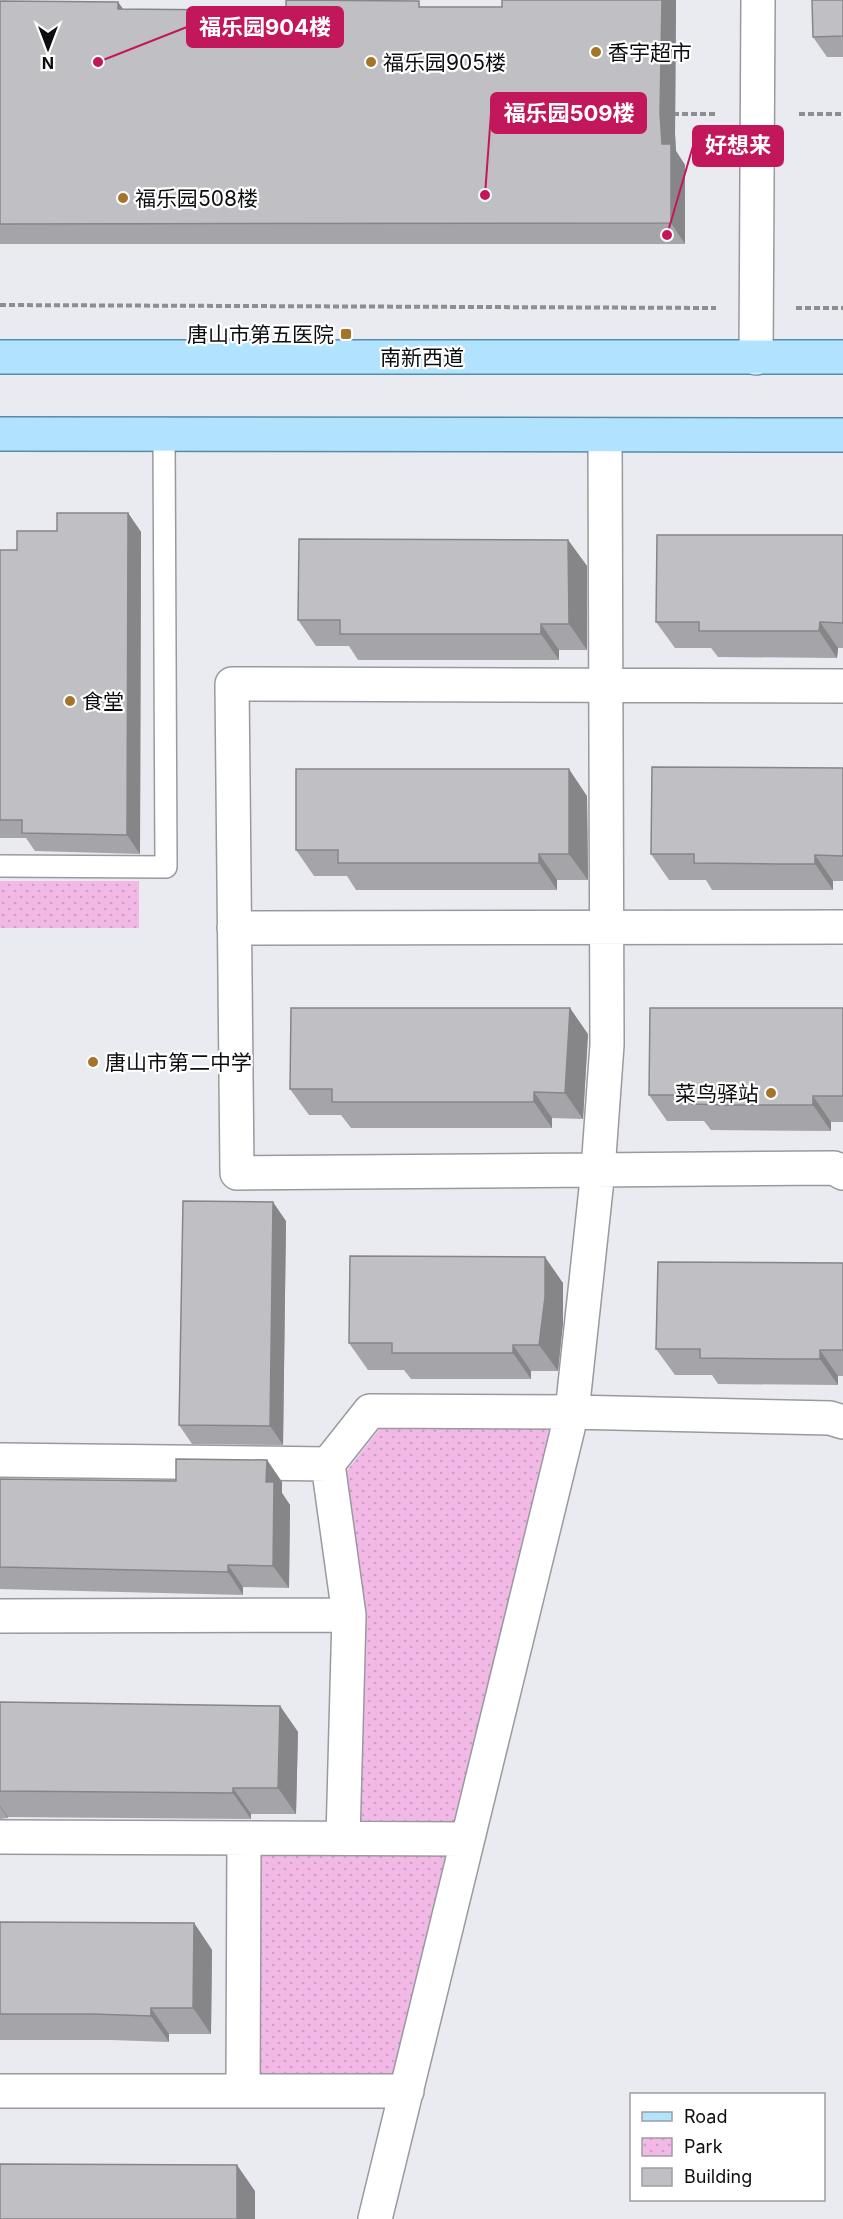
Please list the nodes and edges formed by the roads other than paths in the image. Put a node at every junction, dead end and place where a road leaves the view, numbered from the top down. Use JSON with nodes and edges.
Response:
{"nodes":[{"id":1,"x":758,"y":0,"type":"edge"},
{"id":2,"x":0,"y":357,"type":"edge"},
{"id":3,"x":843,"y":357,"type":"edge"},
{"id":4,"x":756,"y":358,"type":"junction"},
{"id":5,"x":0,"y":434,"type":"edge"},
{"id":6,"x":164,"y":434,"type":"junction"},
{"id":7,"x":605,"y":435,"type":"junction"},
{"id":8,"x":843,"y":435,"type":"edge"},
{"id":9,"x":607,"y":685,"type":"junction"},
{"id":10,"x":843,"y":686,"type":"edge"},
{"id":11,"x":0,"y":866,"type":"edge"},
{"id":12,"x":607,"y":927,"type":"junction"},
{"id":13,"x":843,"y":927,"type":"edge"},
{"id":14,"x":234,"y":928,"type":"junction"},
{"id":15,"x":598,"y":1170,"type":"junction"},
{"id":16,"x":843,"y":1173,"type":"edge"},
{"id":17,"x":572,"y":1412,"type":"junction"},
{"id":18,"x":843,"y":1422,"type":"edge"},
{"id":19,"x":0,"y":1460,"type":"edge"},
{"id":20,"x":327,"y":1464,"type":"junction"},
{"id":21,"x":349,"y":1615,"type":"junction"},
{"id":22,"x":0,"y":1616,"type":"edge"},
{"id":23,"x":0,"y":1837,"type":"edge"},
{"id":24,"x":244,"y":1838,"type":"junction"},
{"id":25,"x":343,"y":1838,"type":"junction"},
{"id":26,"x":467,"y":1839,"type":"junction"},
{"id":27,"x":0,"y":2091,"type":"edge"},
{"id":28,"x":243,"y":2091,"type":"junction"},
{"id":29,"x":407,"y":2091,"type":"junction"},
{"id":30,"x":375,"y":2219,"type":"edge"}],
"edges":[{"from":1,"to":4,"type":"street"},
{"from":2,"to":4,"type":"main road","name":"南新西道"},
{"from":3,"to":4,"type":"main road","name":"南新西道"},
{"from":5,"to":6,"type":"main road"},
{"from":6,"to":7,"type":"main road"},
{"from":6,"to":11,"type":"lane"},
{"from":7,"to":8,"type":"main road"},
{"from":7,"to":9,"type":"street"},
{"from":9,"to":10,"type":"street"},
{"from":9,"to":12,"type":"street"},
{"from":9,"to":14,"type":"street"},
{"from":12,"to":13,"type":"street"},
{"from":12,"to":14,"type":"street"},
{"from":12,"to":15,"type":"street"},
{"from":14,"to":15,"type":"street"},
{"from":15,"to":16,"type":"street"},
{"from":15,"to":17,"type":"street"},
{"from":17,"to":18,"type":"street"},
{"from":17,"to":20,"type":"street"},
{"from":17,"to":26,"type":"street"},
{"from":19,"to":20,"type":"street"},
{"from":20,"to":21,"type":"street"},
{"from":21,"to":22,"type":"street"},
{"from":21,"to":25,"type":"street"},
{"from":23,"to":24,"type":"street"},
{"from":24,"to":25,"type":"street"},
{"from":24,"to":28,"type":"street"},
{"from":25,"to":26,"type":"street"},
{"from":26,"to":29,"type":"street"},
{"from":27,"to":28,"type":"street"},
{"from":28,"to":29,"type":"street"},
{"from":29,"to":30,"type":"street"}]}
